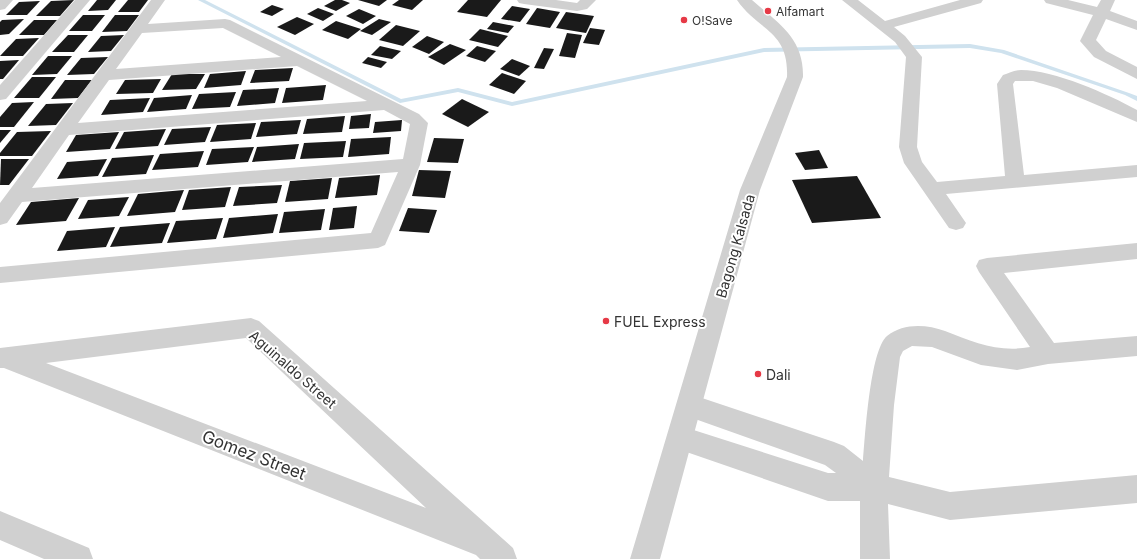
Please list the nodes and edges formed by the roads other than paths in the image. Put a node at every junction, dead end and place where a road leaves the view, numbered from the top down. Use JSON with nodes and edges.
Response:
{"nodes":[{"id":1,"x":6,"y":0,"type":"edge"},
{"id":2,"x":83,"y":0,"type":"edge"},
{"id":3,"x":158,"y":0,"type":"edge"},
{"id":4,"x":524,"y":0,"type":"edge"},
{"id":5,"x":589,"y":0,"type":"edge"},
{"id":6,"x":744,"y":0,"type":"edge"},
{"id":7,"x":849,"y":0,"type":"edge"},
{"id":8,"x":976,"y":0,"type":"edge"},
{"id":9,"x":1052,"y":0,"type":"edge"},
{"id":10,"x":0,"y":6,"type":"edge"},
{"id":11,"x":1105,"y":6,"type":"edge"},
{"id":12,"x":882,"y":26,"type":"junction"},
{"id":13,"x":1137,"y":26,"type":"edge"},
{"id":14,"x":138,"y":29,"type":"junction"},
{"id":15,"x":298,"y":61,"type":"junction"},
{"id":16,"x":1137,"y":74,"type":"edge"},
{"id":17,"x":104,"y":75,"type":"junction"},
{"id":18,"x":0,"y":95,"type":"edge"},
{"id":19,"x":389,"y":105,"type":"junction"},
{"id":20,"x":1137,"y":117,"type":"edge"},
{"id":21,"x":64,"y":130,"type":"junction"},
{"id":22,"x":411,"y":165,"type":"junction"},
{"id":23,"x":1137,"y":171,"type":"edge"},
{"id":24,"x":1015,"y":182,"type":"junction"},
{"id":25,"x":932,"y":189,"type":"junction"},
{"id":26,"x":16,"y":196,"type":"junction"},
{"id":27,"x":0,"y":218,"type":"edge"},
{"id":28,"x":956,"y":223,"type":"dead end"},
{"id":29,"x":1137,"y":251,"type":"edge"},
{"id":30,"x":0,"y":275,"type":"edge"},
{"id":31,"x":1137,"y":346,"type":"edge"},
{"id":32,"x":1048,"y":354,"type":"junction"},
{"id":33,"x":1,"y":357,"type":"edge"},
{"id":34,"x":690,"y":406,"type":"junction"},
{"id":35,"x":681,"y":438,"type":"junction"},
{"id":36,"x":874,"y":488,"type":"junction"},
{"id":37,"x":1137,"y":489,"type":"edge"},
{"id":38,"x":0,"y":525,"type":"edge"},
{"id":39,"x":490,"y":555,"type":"edge"},
{"id":40,"x":78,"y":559,"type":"edge"},
{"id":41,"x":645,"y":559,"type":"edge"},
{"id":42,"x":875,"y":559,"type":"edge"}],
"edges":[{"from":1,"to":10,"type":"street"},
{"from":2,"to":18,"type":"street"},
{"from":3,"to":14,"type":"street"},
{"from":4,"to":5,"type":"street"},
{"from":6,"to":34,"type":"street","name":"Bagong Kalsada"},
{"from":7,"to":12,"type":"street"},
{"from":8,"to":12,"type":"street"},
{"from":9,"to":11,"type":"street"},
{"from":11,"to":13,"type":"street"},
{"from":11,"to":16,"type":"street"},
{"from":12,"to":25,"type":"street"},
{"from":14,"to":15,"type":"street"},
{"from":14,"to":17,"type":"street"},
{"from":15,"to":17,"type":"street"},
{"from":15,"to":19,"type":"street"},
{"from":17,"to":21,"type":"street"},
{"from":19,"to":21,"type":"street"},
{"from":19,"to":22,"type":"street"},
{"from":20,"to":24,"type":"street"},
{"from":21,"to":26,"type":"street"},
{"from":22,"to":26,"type":"street"},
{"from":22,"to":30,"type":"street"},
{"from":23,"to":24,"type":"street"},
{"from":24,"to":25,"type":"street"},
{"from":25,"to":28,"type":"street"},
{"from":26,"to":27,"type":"street"},
{"from":29,"to":32,"type":"street"},
{"from":31,"to":32,"type":"street"},
{"from":32,"to":36,"type":"street"},
{"from":33,"to":39,"type":"street","name":"Gomez Street"},
{"from":33,"to":39,"type":"street","name":"Aguinaldo Street"},
{"from":34,"to":35,"type":"street","name":"Bagong Kalsada"},
{"from":34,"to":36,"type":"street"},
{"from":35,"to":36,"type":"street"},
{"from":35,"to":41,"type":"street","name":"Bagong Kalsada"},
{"from":36,"to":37,"type":"street"},
{"from":36,"to":42,"type":"street"},
{"from":38,"to":40,"type":"street"}]}
